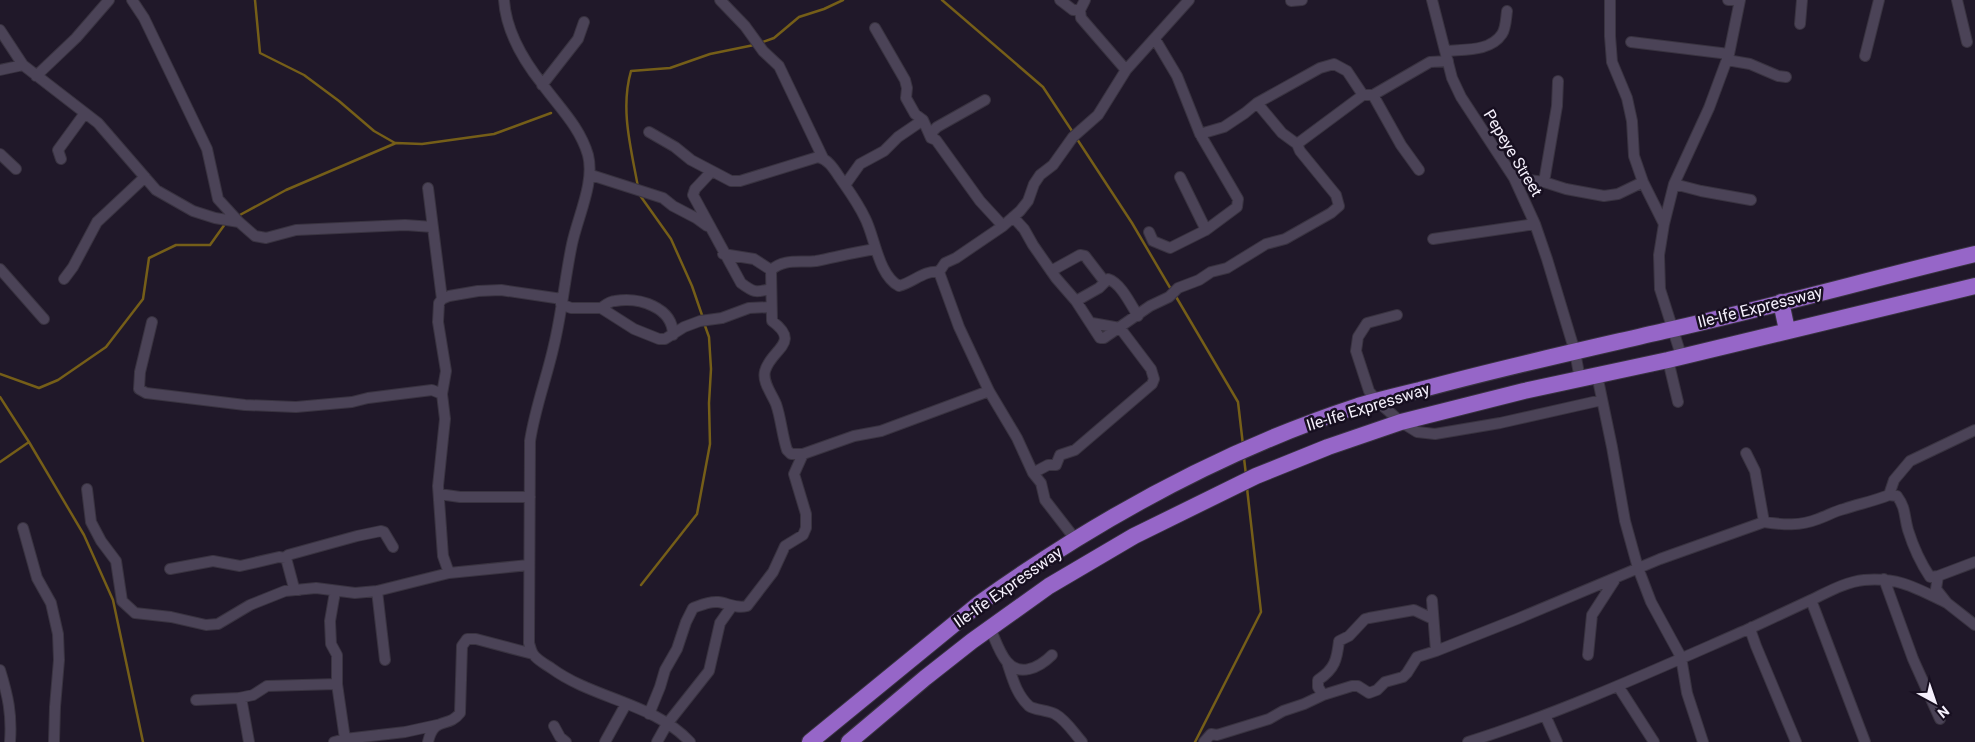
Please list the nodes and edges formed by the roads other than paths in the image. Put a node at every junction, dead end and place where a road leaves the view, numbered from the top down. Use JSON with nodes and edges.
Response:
{"nodes":[{"id":1,"x":109,"y":0,"type":"edge"},
{"id":2,"x":132,"y":0,"type":"edge"},
{"id":3,"x":504,"y":0,"type":"edge"},
{"id":4,"x":720,"y":0,"type":"edge"},
{"id":5,"x":1060,"y":0,"type":"edge"},
{"id":6,"x":1085,"y":0,"type":"edge"},
{"id":7,"x":1189,"y":0,"type":"edge"},
{"id":8,"x":1432,"y":0,"type":"edge"},
{"id":9,"x":1610,"y":0,"type":"edge"},
{"id":10,"x":1728,"y":0,"type":"edge"},
{"id":11,"x":1734,"y":0,"type":"edge"},
{"id":12,"x":1740,"y":0,"type":"edge"},
{"id":13,"x":1802,"y":0,"type":"edge"},
{"id":14,"x":1879,"y":0,"type":"edge"},
{"id":15,"x":1957,"y":0,"type":"edge"},
{"id":16,"x":1080,"y":10,"type":"junction"},
{"id":17,"x":1507,"y":11,"type":"dead end"},
{"id":18,"x":584,"y":22,"type":"dead end"},
{"id":19,"x":1800,"y":24,"type":"dead end"},
{"id":20,"x":875,"y":28,"type":"dead end"},
{"id":21,"x":0,"y":30,"type":"edge"},
{"id":22,"x":1155,"y":38,"type":"junction"},
{"id":23,"x":1631,"y":42,"type":"dead end"},
{"id":24,"x":1968,"y":42,"type":"dead end"},
{"id":25,"x":1447,"y":56,"type":"junction"},
{"id":26,"x":1865,"y":56,"type":"dead end"},
{"id":27,"x":1728,"y":57,"type":"junction"},
{"id":28,"x":23,"y":65,"type":"junction"},
{"id":29,"x":0,"y":70,"type":"edge"},
{"id":30,"x":1126,"y":70,"type":"junction"},
{"id":31,"x":36,"y":76,"type":"junction"},
{"id":32,"x":1786,"y":77,"type":"dead end"},
{"id":33,"x":1558,"y":81,"type":"dead end"},
{"id":34,"x":542,"y":85,"type":"junction"},
{"id":35,"x":1368,"y":95,"type":"junction"},
{"id":36,"x":985,"y":100,"type":"dead end"},
{"id":37,"x":1257,"y":103,"type":"junction"},
{"id":38,"x":85,"y":113,"type":"junction"},
{"id":39,"x":922,"y":120,"type":"junction"},
{"id":40,"x":650,"y":132,"type":"dead end"},
{"id":41,"x":1200,"y":134,"type":"junction"},
{"id":42,"x":931,"y":138,"type":"junction"},
{"id":43,"x":1297,"y":144,"type":"junction"},
{"id":44,"x":0,"y":154,"type":"edge"},
{"id":45,"x":824,"y":158,"type":"junction"},
{"id":46,"x":61,"y":159,"type":"dead end"},
{"id":47,"x":16,"y":169,"type":"dead end"},
{"id":48,"x":1419,"y":170,"type":"dead end"},
{"id":49,"x":712,"y":171,"type":"junction"},
{"id":50,"x":591,"y":175,"type":"junction"},
{"id":51,"x":145,"y":177,"type":"junction"},
{"id":52,"x":1180,"y":177,"type":"dead end"},
{"id":53,"x":1514,"y":178,"type":"junction"},
{"id":54,"x":1544,"y":182,"type":"junction"},
{"id":55,"x":1644,"y":182,"type":"junction"},
{"id":56,"x":1674,"y":184,"type":"junction"},
{"id":57,"x":845,"y":185,"type":"junction"},
{"id":58,"x":428,"y":188,"type":"dead end"},
{"id":59,"x":1751,"y":200,"type":"dead end"},
{"id":60,"x":698,"y":214,"type":"junction"},
{"id":61,"x":1013,"y":218,"type":"junction"},
{"id":62,"x":238,"y":222,"type":"junction"},
{"id":63,"x":1535,"y":224,"type":"junction"},
{"id":64,"x":1664,"y":224,"type":"junction"},
{"id":65,"x":1003,"y":226,"type":"junction"},
{"id":66,"x":433,"y":227,"type":"junction"},
{"id":67,"x":1206,"y":230,"type":"junction"},
{"id":68,"x":1149,"y":232,"type":"dead end"},
{"id":69,"x":1433,"y":239,"type":"dead end"},
{"id":70,"x":876,"y":250,"type":"junction"},
{"id":71,"x":723,"y":254,"type":"junction"},
{"id":72,"x":1975,"y":254,"type":"edge"},
{"id":73,"x":0,"y":269,"type":"edge"},
{"id":74,"x":771,"y":270,"type":"junction"},
{"id":75,"x":1051,"y":271,"type":"junction"},
{"id":76,"x":939,"y":272,"type":"junction"},
{"id":77,"x":64,"y":279,"type":"dead end"},
{"id":78,"x":1106,"y":282,"type":"junction"},
{"id":79,"x":1975,"y":286,"type":"edge"},
{"id":80,"x":770,"y":289,"type":"junction"},
{"id":81,"x":442,"y":299,"type":"junction"},
{"id":82,"x":1076,"y":301,"type":"junction"},
{"id":83,"x":561,"y":302,"type":"junction"},
{"id":84,"x":1781,"y":302,"type":"junction"},
{"id":85,"x":771,"y":307,"type":"junction"},
{"id":86,"x":601,"y":308,"type":"junction"},
{"id":87,"x":1397,"y":315,"type":"dead end"},
{"id":88,"x":1138,"y":316,"type":"junction"},
{"id":89,"x":44,"y":319,"type":"dead end"},
{"id":90,"x":152,"y":322,"type":"dead end"},
{"id":91,"x":1120,"y":328,"type":"junction"},
{"id":92,"x":1672,"y":330,"type":"junction"},
{"id":93,"x":1788,"y":330,"type":"junction"},
{"id":94,"x":673,"y":335,"type":"junction"},
{"id":95,"x":1574,"y":352,"type":"junction"},
{"id":96,"x":1675,"y":358,"type":"junction"},
{"id":97,"x":1597,"y":375,"type":"junction"},
{"id":98,"x":1580,"y":379,"type":"junction"},
{"id":99,"x":988,"y":391,"type":"junction"},
{"id":100,"x":442,"y":394,"type":"junction"},
{"id":101,"x":1602,"y":400,"type":"junction"},
{"id":102,"x":1377,"y":401,"type":"junction"},
{"id":103,"x":1678,"y":402,"type":"dead end"},
{"id":104,"x":1401,"y":422,"type":"junction"},
{"id":105,"x":1975,"y":430,"type":"edge"},
{"id":106,"x":1746,"y":452,"type":"dead end"},
{"id":107,"x":803,"y":454,"type":"junction"},
{"id":108,"x":1033,"y":473,"type":"junction"},
{"id":109,"x":87,"y":489,"type":"dead end"},
{"id":110,"x":439,"y":494,"type":"junction"},
{"id":111,"x":1889,"y":495,"type":"junction"},
{"id":112,"x":530,"y":497,"type":"junction"},
{"id":113,"x":1764,"y":522,"type":"junction"},
{"id":114,"x":23,"y":528,"type":"dead end"},
{"id":115,"x":1076,"y":540,"type":"junction"},
{"id":116,"x":393,"y":547,"type":"dead end"},
{"id":117,"x":286,"y":558,"type":"junction"},
{"id":118,"x":1975,"y":562,"type":"edge"},
{"id":119,"x":529,"y":565,"type":"junction"},
{"id":120,"x":1638,"y":568,"type":"junction"},
{"id":121,"x":170,"y":569,"type":"dead end"},
{"id":122,"x":449,"y":572,"type":"junction"},
{"id":123,"x":1938,"y":576,"type":"junction"},
{"id":124,"x":1616,"y":578,"type":"junction"},
{"id":125,"x":1884,"y":579,"type":"junction"},
{"id":126,"x":299,"y":590,"type":"junction"},
{"id":127,"x":377,"y":591,"type":"junction"},
{"id":128,"x":336,"y":592,"type":"junction"},
{"id":129,"x":1432,"y":600,"type":"dead end"},
{"id":130,"x":1811,"y":600,"type":"junction"},
{"id":131,"x":980,"y":603,"type":"junction"},
{"id":132,"x":1947,"y":603,"type":"junction"},
{"id":133,"x":732,"y":606,"type":"junction"},
{"id":134,"x":1432,"y":619,"type":"junction"},
{"id":135,"x":993,"y":626,"type":"junction"},
{"id":136,"x":1975,"y":626,"type":"edge"},
{"id":137,"x":1752,"y":627,"type":"junction"},
{"id":138,"x":529,"y":643,"type":"junction"},
{"id":139,"x":516,"y":649,"type":"junction"},
{"id":140,"x":1436,"y":651,"type":"junction"},
{"id":141,"x":533,"y":654,"type":"junction"},
{"id":142,"x":1052,"y":655,"type":"dead end"},
{"id":143,"x":1588,"y":655,"type":"dead end"},
{"id":144,"x":1681,"y":657,"type":"junction"},
{"id":145,"x":385,"y":660,"type":"dead end"},
{"id":146,"x":1008,"y":665,"type":"junction"},
{"id":147,"x":0,"y":670,"type":"edge"},
{"id":148,"x":337,"y":684,"type":"junction"},
{"id":149,"x":1618,"y":686,"type":"junction"},
{"id":150,"x":1323,"y":694,"type":"junction"},
{"id":151,"x":239,"y":698,"type":"junction"},
{"id":152,"x":196,"y":700,"type":"dead end"},
{"id":153,"x":626,"y":704,"type":"junction"},
{"id":154,"x":649,"y":714,"type":"junction"},
{"id":155,"x":1545,"y":715,"type":"junction"},
{"id":156,"x":1940,"y":719,"type":"dead end"},
{"id":157,"x":667,"y":724,"type":"junction"},
{"id":158,"x":437,"y":725,"type":"junction"},
{"id":159,"x":554,"y":726,"type":"dead end"},
{"id":160,"x":346,"y":739,"type":"junction"},
{"id":161,"x":376,"y":739,"type":"edge"},
{"id":162,"x":10,"y":742,"type":"edge"},
{"id":163,"x":54,"y":742,"type":"edge"},
{"id":164,"x":249,"y":742,"type":"edge"},
{"id":165,"x":334,"y":742,"type":"edge"},
{"id":166,"x":428,"y":742,"type":"edge"},
{"id":167,"x":566,"y":742,"type":"edge"},
{"id":168,"x":605,"y":742,"type":"edge"},
{"id":169,"x":657,"y":742,"type":"edge"},
{"id":170,"x":690,"y":742,"type":"edge"},
{"id":171,"x":810,"y":742,"type":"edge"},
{"id":172,"x":849,"y":742,"type":"edge"},
{"id":173,"x":1082,"y":742,"type":"edge"},
{"id":174,"x":1204,"y":742,"type":"edge"},
{"id":175,"x":1468,"y":742,"type":"edge"},
{"id":176,"x":1557,"y":742,"type":"edge"},
{"id":177,"x":1654,"y":742,"type":"edge"},
{"id":178,"x":1703,"y":742,"type":"edge"},
{"id":179,"x":1796,"y":742,"type":"edge"},
{"id":180,"x":1865,"y":742,"type":"edge"}],
"edges":[{"from":1,"to":31,"type":"street"},
{"from":2,"to":62,"type":"street"},
{"from":3,"to":34,"type":"street"},
{"from":4,"to":45,"type":"street"},
{"from":5,"to":16,"type":"street"},
{"from":6,"to":16,"type":"street"},
{"from":7,"to":22,"type":"street"},
{"from":8,"to":25,"type":"street","name":"Pepeye Street"},
{"from":9,"to":55,"type":"street"},
{"from":10,"to":11,"type":"street"},
{"from":12,"to":27,"type":"street"},
{"from":13,"to":19,"type":"street"},
{"from":14,"to":26,"type":"street"},
{"from":15,"to":24,"type":"street"},
{"from":16,"to":30,"type":"street"},
{"from":17,"to":25,"type":"street"},
{"from":18,"to":34,"type":"street"},
{"from":20,"to":39,"type":"street"},
{"from":21,"to":28,"type":"street"},
{"from":22,"to":30,"type":"street"},
{"from":22,"to":41,"type":"street"},
{"from":23,"to":27,"type":"street"},
{"from":25,"to":35,"type":"street"},
{"from":25,"to":53,"type":"street","name":"Pepeye Street"},
{"from":27,"to":32,"type":"street"},
{"from":27,"to":56,"type":"street"},
{"from":28,"to":29,"type":"street"},
{"from":28,"to":31,"type":"street"},
{"from":30,"to":61,"type":"street"},
{"from":31,"to":38,"type":"street"},
{"from":33,"to":54,"type":"street"},
{"from":34,"to":50,"type":"street"},
{"from":35,"to":37,"type":"street"},
{"from":35,"to":43,"type":"street"},
{"from":35,"to":48,"type":"street"},
{"from":36,"to":42,"type":"street"},
{"from":37,"to":41,"type":"street"},
{"from":37,"to":43,"type":"street"},
{"from":38,"to":46,"type":"street"},
{"from":38,"to":51,"type":"street"},
{"from":39,"to":42,"type":"street"},
{"from":39,"to":57,"type":"street"},
{"from":40,"to":49,"type":"street"},
{"from":41,"to":67,"type":"street"},
{"from":42,"to":65,"type":"street"},
{"from":43,"to":88,"type":"street"},
{"from":44,"to":47,"type":"street"},
{"from":45,"to":49,"type":"street"},
{"from":45,"to":57,"type":"street"},
{"from":49,"to":60,"type":"street"},
{"from":50,"to":60,"type":"street"},
{"from":50,"to":83,"type":"street"},
{"from":51,"to":62,"type":"street"},
{"from":51,"to":77,"type":"street"},
{"from":52,"to":67,"type":"street"},
{"from":53,"to":54,"type":"street"},
{"from":53,"to":63,"type":"street","name":"Pepeye Street"},
{"from":54,"to":55,"type":"street"},
{"from":55,"to":64,"type":"street"},
{"from":56,"to":59,"type":"street"},
{"from":56,"to":64,"type":"street"},
{"from":57,"to":70,"type":"street"},
{"from":58,"to":66,"type":"street"},
{"from":60,"to":71,"type":"street"},
{"from":61,"to":65,"type":"street"},
{"from":61,"to":75,"type":"street"},
{"from":62,"to":66,"type":"street"},
{"from":63,"to":69,"type":"street"},
{"from":63,"to":95,"type":"street","name":"Pepeye Street"},
{"from":64,"to":92,"type":"street"},
{"from":65,"to":76,"type":"street"},
{"from":66,"to":81,"type":"street"},
{"from":67,"to":68,"type":"street"},
{"from":70,"to":74,"type":"street"},
{"from":70,"to":76,"type":"street"},
{"from":71,"to":74,"type":"street"},
{"from":71,"to":80,"type":"street"},
{"from":72,"to":84,"type":"highway","name":"Ile-Ife Expressway"},
{"from":73,"to":89,"type":"street"},
{"from":74,"to":80,"type":"street"},
{"from":75,"to":78,"type":"street"},
{"from":75,"to":82,"type":"street"},
{"from":76,"to":99,"type":"street"},
{"from":78,"to":82,"type":"street"},
{"from":78,"to":88,"type":"street"},
{"from":79,"to":93,"type":"highway","name":"Ile-Ife Expressway"},
{"from":80,"to":85,"type":"street"},
{"from":81,"to":83,"type":"street"},
{"from":81,"to":100,"type":"street"},
{"from":82,"to":91,"type":"street"},
{"from":83,"to":86,"type":"street"},
{"from":83,"to":112,"type":"street"},
{"from":84,"to":92,"type":"highway","name":"Ile-Ife Expressway"},
{"from":84,"to":93,"type":"highway"},
{"from":85,"to":94,"type":"street"},
{"from":85,"to":107,"type":"street"},
{"from":86,"to":94,"type":"street"},
{"from":86,"to":94,"type":"street"},
{"from":87,"to":102,"type":"street"},
{"from":88,"to":91,"type":"street"},
{"from":90,"to":100,"type":"street"},
{"from":91,"to":108,"type":"street"},
{"from":92,"to":95,"type":"highway","name":"Ile-Ife Expressway"},
{"from":92,"to":96,"type":"street"},
{"from":93,"to":96,"type":"highway","name":"Ile-Ife Expressway"},
{"from":95,"to":98,"type":"street","name":"Pepeye Street"},
{"from":95,"to":102,"type":"highway","name":"Ile-Ife Expressway"},
{"from":96,"to":97,"type":"highway","name":"Ile-Ife Expressway"},
{"from":96,"to":103,"type":"street"},
{"from":97,"to":98,"type":"highway","name":"Ile-Ife Expressway"},
{"from":97,"to":101,"type":"street"},
{"from":98,"to":104,"type":"highway","name":"Ile-Ife Expressway"},
{"from":99,"to":107,"type":"street"},
{"from":99,"to":108,"type":"street"},
{"from":100,"to":110,"type":"street"},
{"from":101,"to":104,"type":"street"},
{"from":101,"to":120,"type":"street"},
{"from":102,"to":104,"type":"street"},
{"from":102,"to":115,"type":"highway","name":"Ile-Ife Expressway"},
{"from":104,"to":135,"type":"highway","name":"Ile-Ife Expressway"},
{"from":105,"to":111,"type":"street"},
{"from":106,"to":113,"type":"street"},
{"from":107,"to":133,"type":"street"},
{"from":108,"to":115,"type":"street"},
{"from":109,"to":126,"type":"street"},
{"from":110,"to":112,"type":"street"},
{"from":110,"to":122,"type":"street"},
{"from":111,"to":113,"type":"street"},
{"from":111,"to":123,"type":"street"},
{"from":112,"to":119,"type":"street"},
{"from":113,"to":120,"type":"street"},
{"from":114,"to":163,"type":"street"},
{"from":115,"to":131,"type":"highway","name":"Ile-Ife Expressway"},
{"from":116,"to":117,"type":"street"},
{"from":117,"to":121,"type":"street"},
{"from":117,"to":126,"type":"street"},
{"from":118,"to":123,"type":"street"},
{"from":119,"to":122,"type":"street"},
{"from":119,"to":138,"type":"street"},
{"from":120,"to":124,"type":"street"},
{"from":120,"to":144,"type":"street"},
{"from":122,"to":127,"type":"street"},
{"from":123,"to":132,"type":"street"},
{"from":124,"to":140,"type":"street"},
{"from":124,"to":143,"type":"street"},
{"from":125,"to":130,"type":"street"},
{"from":125,"to":132,"type":"street"},
{"from":125,"to":156,"type":"street"},
{"from":126,"to":128,"type":"street"},
{"from":127,"to":128,"type":"street"},
{"from":127,"to":145,"type":"street"},
{"from":128,"to":148,"type":"street"},
{"from":129,"to":134,"type":"street"},
{"from":130,"to":137,"type":"street"},
{"from":130,"to":180,"type":"street"},
{"from":131,"to":135,"type":"highway"},
{"from":131,"to":171,"type":"highway","name":"Ile-Ife Expressway"},
{"from":132,"to":136,"type":"street"},
{"from":133,"to":154,"type":"street"},
{"from":133,"to":157,"type":"street"},
{"from":134,"to":140,"type":"street"},
{"from":134,"to":150,"type":"street"},
{"from":135,"to":146,"type":"street"},
{"from":135,"to":172,"type":"highway","name":"Ile-Ife Expressway"},
{"from":137,"to":144,"type":"street"},
{"from":137,"to":179,"type":"street"},
{"from":138,"to":139,"type":"street"},
{"from":138,"to":141,"type":"street"},
{"from":139,"to":141,"type":"street"},
{"from":139,"to":158,"type":"street"},
{"from":140,"to":150,"type":"street"},
{"from":141,"to":153,"type":"street"},
{"from":142,"to":146,"type":"street"},
{"from":144,"to":149,"type":"street"},
{"from":144,"to":178,"type":"street"},
{"from":146,"to":173,"type":"street"},
{"from":147,"to":162,"type":"street"},
{"from":148,"to":151,"type":"street"},
{"from":148,"to":160,"type":"street"},
{"from":149,"to":155,"type":"street"},
{"from":149,"to":177,"type":"street"},
{"from":150,"to":174,"type":"street"},
{"from":151,"to":152,"type":"street"},
{"from":151,"to":164,"type":"street"},
{"from":153,"to":154,"type":"street"},
{"from":153,"to":168,"type":"street"},
{"from":154,"to":157,"type":"street"},
{"from":155,"to":175,"type":"street"},
{"from":155,"to":176,"type":"street"},
{"from":157,"to":169,"type":"street"},
{"from":157,"to":170,"type":"street"},
{"from":158,"to":161,"type":"street"},
{"from":158,"to":166,"type":"street"},
{"from":159,"to":167,"type":"street"},
{"from":160,"to":161,"type":"street"},
{"from":160,"to":165,"type":"street"}]}
